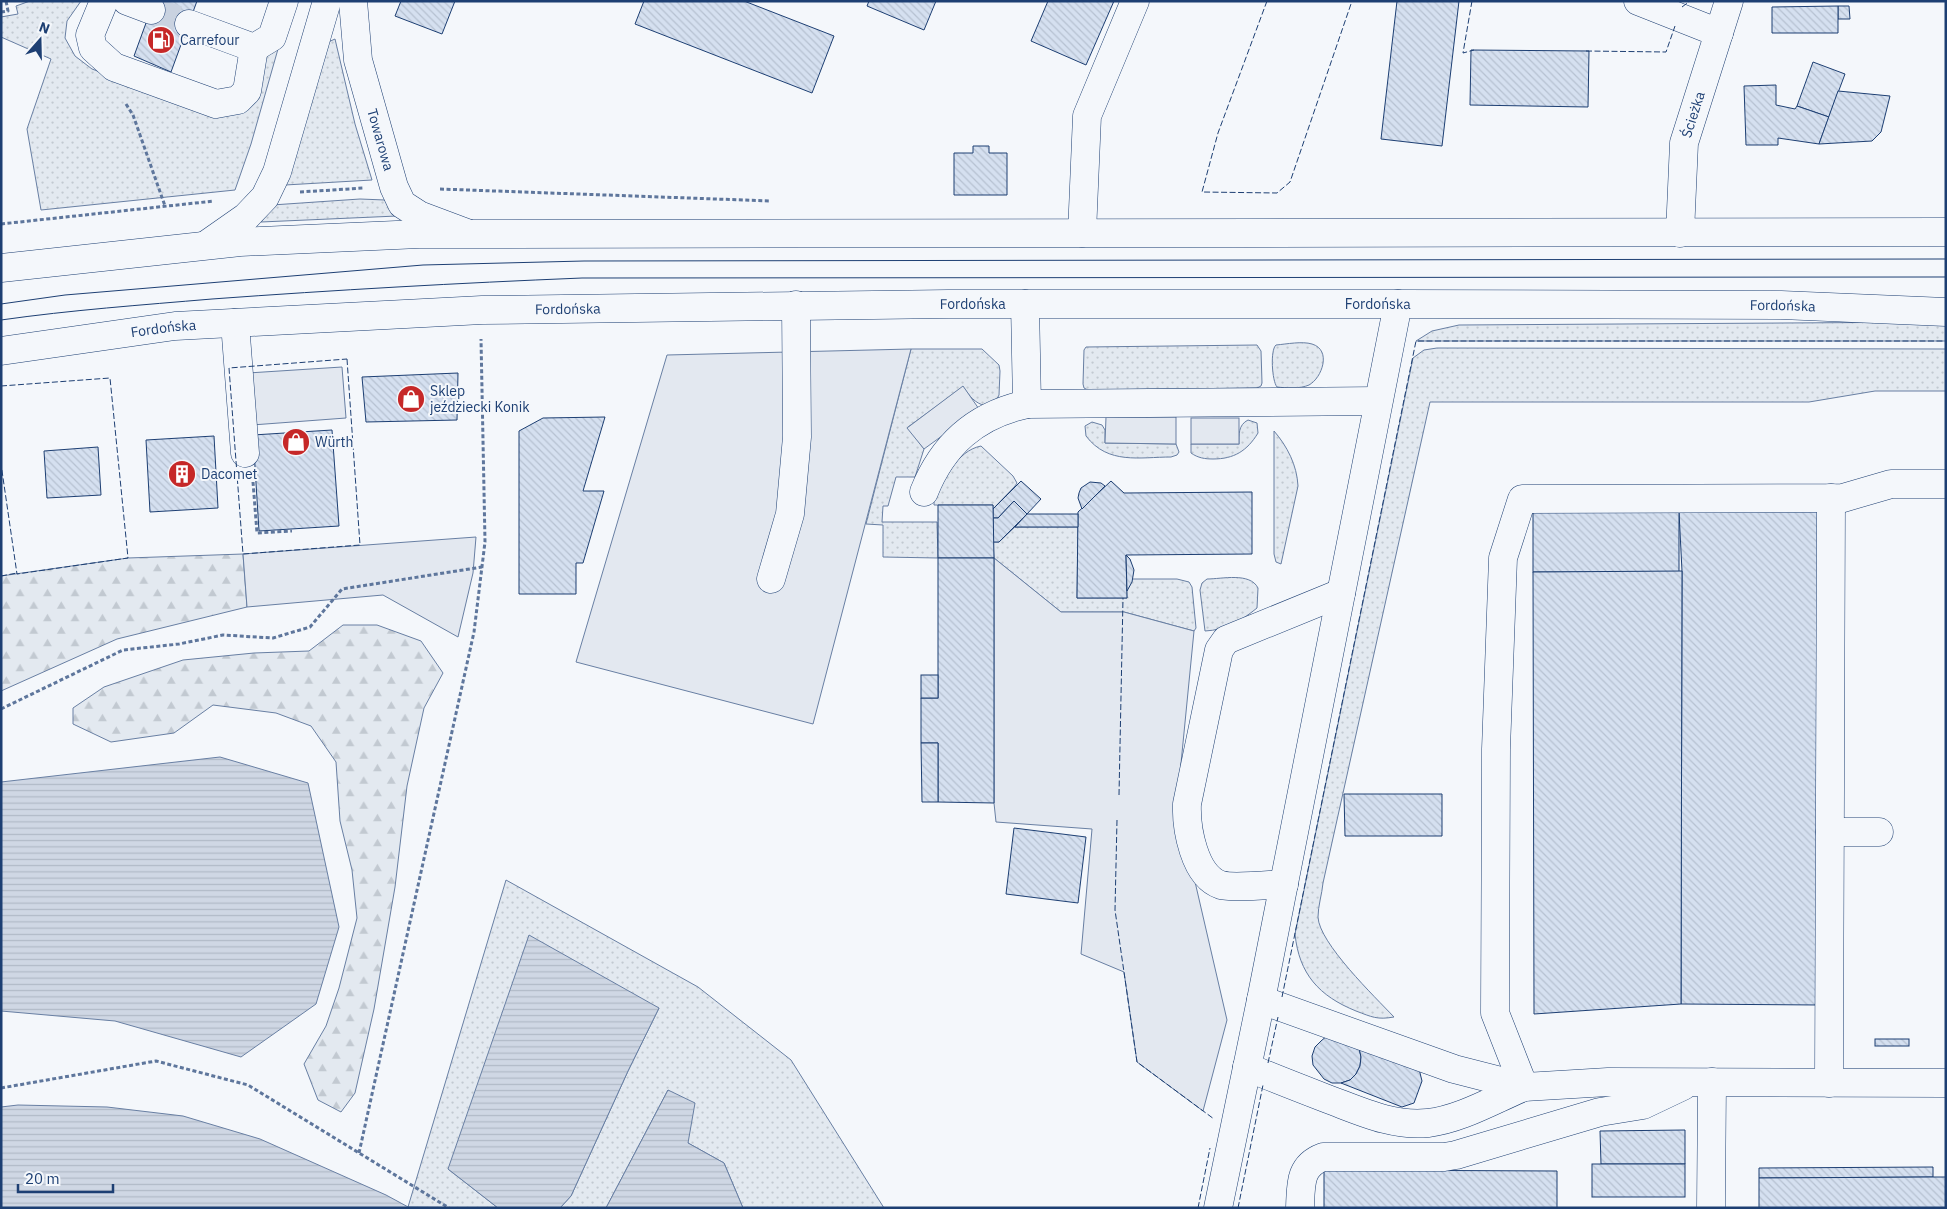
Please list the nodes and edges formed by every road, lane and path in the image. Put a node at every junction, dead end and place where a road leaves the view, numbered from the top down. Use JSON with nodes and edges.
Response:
{"nodes":[{"id":1,"x":6,"y":1,"type":"edge"},
{"id":2,"x":104,"y":1,"type":"edge"},
{"id":3,"x":284,"y":1,"type":"edge"},
{"id":4,"x":327,"y":1,"type":"edge"},
{"id":5,"x":353,"y":1,"type":"edge"},
{"id":6,"x":1135,"y":1,"type":"edge"},
{"id":7,"x":1638,"y":1,"type":"edge"},
{"id":8,"x":1730,"y":1,"type":"edge"},
{"id":9,"x":1,"y":12,"type":"edge"},
{"id":10,"x":189,"y":24,"type":"tunnel mouth"},
{"id":11,"x":1719,"y":33,"type":"junction"},
{"id":12,"x":254,"y":48,"type":"junction"},
{"id":13,"x":123,"y":98,"type":"dead end"},
{"id":14,"x":165,"y":206,"type":"dead end"},
{"id":15,"x":1082,"y":232,"type":"junction"},
{"id":16,"x":1946,"y":232,"type":"edge"},
{"id":17,"x":1680,"y":233,"type":"junction"},
{"id":18,"x":470,"y":234,"type":"junction"},
{"id":19,"x":206,"y":246,"type":"junction"},
{"id":20,"x":1,"y":268,"type":"edge"},
{"id":21,"x":1025,"y":304,"type":"junction"},
{"id":22,"x":1398,"y":304,"type":"junction"},
{"id":23,"x":796,"y":306,"type":"junction"},
{"id":24,"x":482,"y":310,"type":"junction"},
{"id":25,"x":1946,"y":312,"type":"edge"},
{"id":26,"x":235,"y":323,"type":"junction"},
{"id":27,"x":1,"y":351,"type":"edge"},
{"id":28,"x":1378,"y":401,"type":"junction"},
{"id":29,"x":1027,"y":404,"type":"junction"},
{"id":30,"x":249,"y":464,"type":"joint"},
{"id":31,"x":1946,"y":484,"type":"edge"},
{"id":32,"x":924,"y":492,"type":"dead end"},
{"id":33,"x":1831,"y":498,"type":"junction"},
{"id":34,"x":292,"y":531,"type":"dead end"},
{"id":35,"x":482,"y":567,"type":"junction"},
{"id":36,"x":771,"y":579,"type":"dead end"},
{"id":37,"x":1340,"y":593,"type":"junction"},
{"id":38,"x":1,"y":709,"type":"edge"},
{"id":39,"x":1830,"y":832,"type":"junction"},
{"id":40,"x":1879,"y":832,"type":"dead end"},
{"id":41,"x":1284,"y":884,"type":"junction"},
{"id":42,"x":1261,"y":1000,"type":"junction"},
{"id":43,"x":1247,"y":1068,"type":"junction"},
{"id":44,"x":1701,"y":1082,"type":"junction"},
{"id":45,"x":1829,"y":1083,"type":"junction"},
{"id":46,"x":1946,"y":1083,"type":"edge"},
{"id":47,"x":1524,"y":1087,"type":"junction"},
{"id":48,"x":1,"y":1088,"type":"edge"},
{"id":49,"x":359,"y":1153,"type":"junction"},
{"id":50,"x":449,"y":1208,"type":"edge"},
{"id":51,"x":1218,"y":1208,"type":"edge"},
{"id":52,"x":1300,"y":1208,"type":"edge"},
{"id":53,"x":1711,"y":1208,"type":"edge"}],
"edges":[{"from":1,"to":9,"type":"path"},
{"from":2,"to":12,"type":"main road"},
{"from":3,"to":12,"type":"main road"},
{"from":4,"to":19,"type":"main road"},
{"from":5,"to":18,"type":"main road","name":"Towarowa"},
{"from":6,"to":15,"type":"main road"},
{"from":7,"to":11,"type":"main road"},
{"from":8,"to":11,"type":"main road","name":"Ścieżka"},
{"from":10,"to":12,"type":"main road"},
{"from":11,"to":17,"type":"main road","name":"Ścieżka"},
{"from":13,"to":14,"type":"path"},
{"from":15,"to":17,"type":"main road"},
{"from":15,"to":18,"type":"main road"},
{"from":16,"to":17,"type":"main road"},
{"from":18,"to":19,"type":"main road"},
{"from":19,"to":20,"type":"main road"},
{"from":21,"to":22,"type":"main road","name":"Fordońska"},
{"from":21,"to":23,"type":"main road","name":"Fordońska"},
{"from":21,"to":29,"type":"main road"},
{"from":22,"to":25,"type":"main road","name":"Fordońska"},
{"from":22,"to":28,"type":"main road"},
{"from":23,"to":24,"type":"main road","name":"Fordońska"},
{"from":23,"to":36,"type":"main road"},
{"from":24,"to":26,"type":"main road","name":"Fordońska"},
{"from":24,"to":35,"type":"path"},
{"from":26,"to":27,"type":"main road","name":"Fordońska"},
{"from":26,"to":30,"type":"main road"},
{"from":28,"to":29,"type":"main road"},
{"from":28,"to":37,"type":"main road"},
{"from":29,"to":32,"type":"main road"},
{"from":30,"to":34,"type":"path"},
{"from":31,"to":33,"type":"main road"},
{"from":33,"to":39,"type":"main road"},
{"from":33,"to":47,"type":"main road"},
{"from":35,"to":38,"type":"path"},
{"from":35,"to":49,"type":"path"},
{"from":37,"to":41,"type":"main road"},
{"from":37,"to":41,"type":"main road"},
{"from":39,"to":40,"type":"main road"},
{"from":39,"to":45,"type":"main road"},
{"from":41,"to":42,"type":"main road"},
{"from":42,"to":43,"type":"main road"},
{"from":42,"to":47,"type":"main road"},
{"from":43,"to":47,"type":"main road"},
{"from":43,"to":51,"type":"main road"},
{"from":44,"to":45,"type":"main road"},
{"from":44,"to":47,"type":"main road"},
{"from":44,"to":52,"type":"main road"},
{"from":44,"to":53,"type":"main road"},
{"from":45,"to":46,"type":"main road"},
{"from":48,"to":49,"type":"path"},
{"from":49,"to":50,"type":"path"}]}
